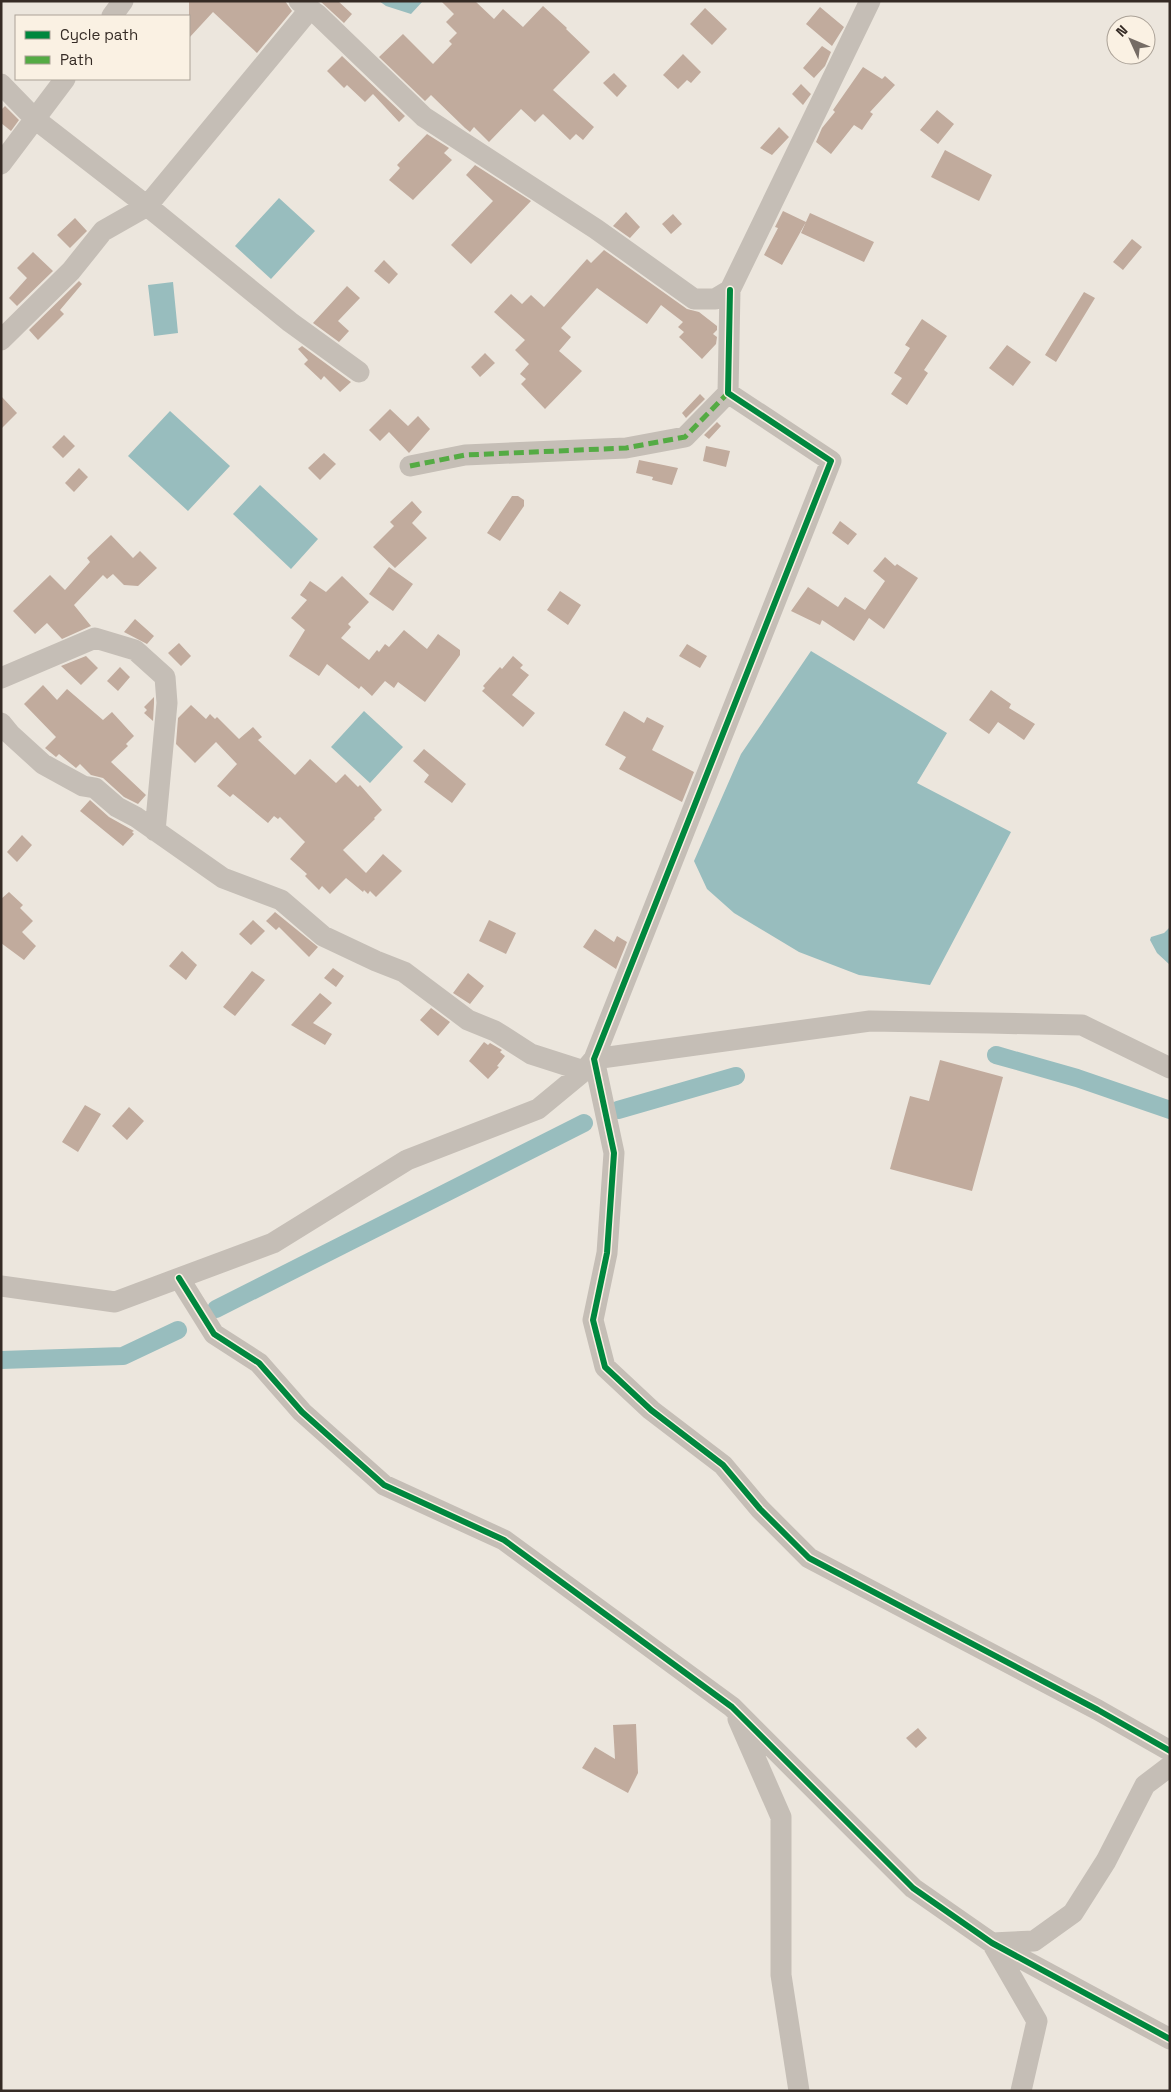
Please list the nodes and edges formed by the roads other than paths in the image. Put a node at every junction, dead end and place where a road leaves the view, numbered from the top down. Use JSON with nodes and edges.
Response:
{"nodes":[{"id":1,"x":123,"y":1,"type":"edge"},
{"id":2,"x":870,"y":1,"type":"edge"},
{"id":3,"x":304,"y":5,"type":"edge"},
{"id":4,"x":113,"y":15,"type":"edge"},
{"id":5,"x":64,"y":80,"type":"edge"},
{"id":6,"x":1,"y":84,"type":"edge"},
{"id":7,"x":35,"y":119,"type":"junction"},
{"id":8,"x":1,"y":164,"type":"edge"},
{"id":9,"x":147,"y":206,"type":"junction"},
{"id":10,"x":730,"y":290,"type":"junction"},
{"id":11,"x":1,"y":340,"type":"edge"},
{"id":12,"x":359,"y":372,"type":"dead end"},
{"id":13,"x":728,"y":393,"type":"junction"},
{"id":14,"x":410,"y":466,"type":"dead end"},
{"id":15,"x":1,"y":678,"type":"edge"},
{"id":16,"x":1,"y":723,"type":"edge"},
{"id":17,"x":155,"y":831,"type":"junction"},
{"id":18,"x":589,"y":1065,"type":"junction"},
{"id":19,"x":1170,"y":1068,"type":"edge"},
{"id":20,"x":179,"y":1278,"type":"junction"},
{"id":21,"x":1,"y":1286,"type":"edge"},
{"id":22,"x":732,"y":1707,"type":"junction"},
{"id":23,"x":1170,"y":1750,"type":"edge"},
{"id":24,"x":1170,"y":1766,"type":"edge"},
{"id":25,"x":992,"y":1943,"type":"junction"},
{"id":26,"x":1170,"y":2040,"type":"edge"},
{"id":27,"x":799,"y":2091,"type":"edge"},
{"id":28,"x":1020,"y":2091,"type":"edge"}],
"edges":[{"from":1,"to":4,"type":"street"},
{"from":2,"to":10,"type":"street"},
{"from":3,"to":9,"type":"street"},
{"from":3,"to":10,"type":"street"},
{"from":5,"to":7,"type":"street"},
{"from":6,"to":7,"type":"street"},
{"from":7,"to":8,"type":"street"},
{"from":7,"to":9,"type":"street"},
{"from":9,"to":11,"type":"street"},
{"from":9,"to":12,"type":"street"},
{"from":10,"to":13,"type":"street"},
{"from":13,"to":14,"type":"street"},
{"from":13,"to":18,"type":"street"},
{"from":15,"to":17,"type":"street"},
{"from":16,"to":17,"type":"street"},
{"from":17,"to":18,"type":"street"},
{"from":18,"to":19,"type":"street"},
{"from":18,"to":20,"type":"street"},
{"from":18,"to":23,"type":"street"},
{"from":20,"to":21,"type":"street"},
{"from":20,"to":22,"type":"street"},
{"from":22,"to":25,"type":"street"},
{"from":22,"to":27,"type":"street"},
{"from":24,"to":25,"type":"street"},
{"from":25,"to":26,"type":"street"},
{"from":25,"to":28,"type":"street"}]}
